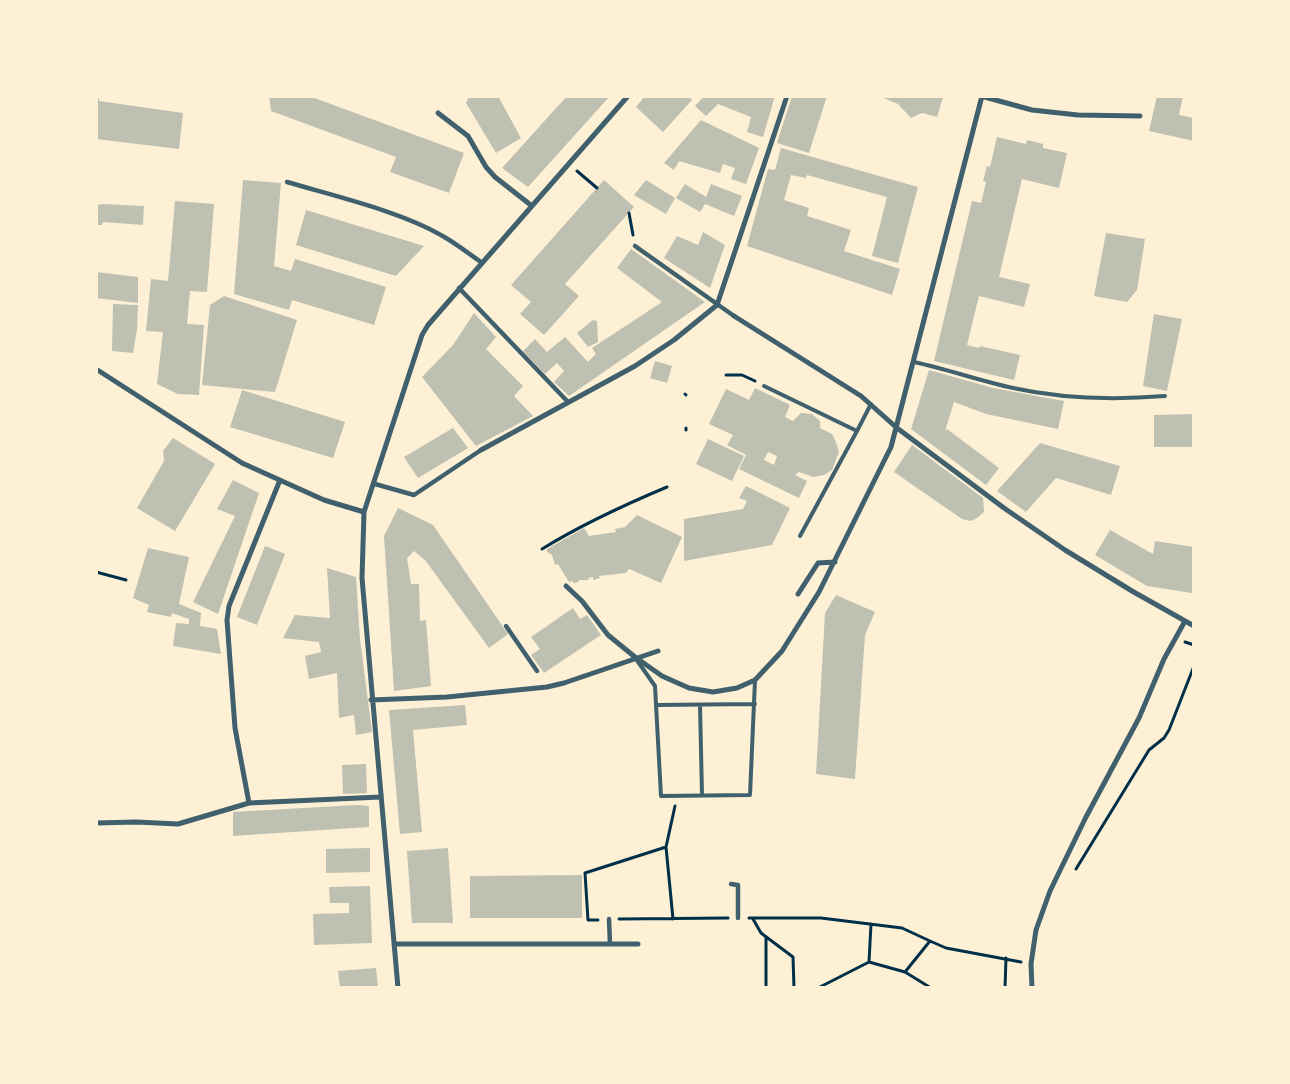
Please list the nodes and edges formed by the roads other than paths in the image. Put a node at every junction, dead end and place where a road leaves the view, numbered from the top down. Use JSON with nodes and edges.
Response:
{"nodes":[{"id":1,"x":628,"y":96,"type":"edge"},
{"id":2,"x":787,"y":96,"type":"edge"},
{"id":3,"x":982,"y":96,"type":"edge"},
{"id":4,"x":438,"y":113,"type":"dead end"},
{"id":5,"x":1140,"y":116,"type":"dead end"},
{"id":6,"x":287,"y":182,"type":"dead end"},
{"id":7,"x":532,"y":206,"type":"junction"},
{"id":8,"x":635,"y":246,"type":"road end"},
{"id":9,"x":481,"y":262,"type":"junction"},
{"id":10,"x":459,"y":288,"type":"junction"},
{"id":11,"x":717,"y":305,"type":"junction"},
{"id":12,"x":734,"y":316,"type":"joint"},
{"id":13,"x":914,"y":362,"type":"junction"},
{"id":14,"x":96,"y":369,"type":"edge"},
{"id":15,"x":764,"y":386,"type":"road end"},
{"id":16,"x":1165,"y":396,"type":"dead end"},
{"id":17,"x":568,"y":402,"type":"junction"},
{"id":18,"x":871,"y":404,"type":"junction"},
{"id":19,"x":897,"y":428,"type":"junction"},
{"id":20,"x":857,"y":431,"type":"junction"},
{"id":21,"x":481,"y":450,"type":"joint"},
{"id":22,"x":280,"y":480,"type":"junction"},
{"id":23,"x":375,"y":484,"type":"junction"},
{"id":24,"x":364,"y":512,"type":"junction"},
{"id":25,"x":800,"y":536,"type":"dead end"},
{"id":26,"x":834,"y":562,"type":"junction"},
{"id":27,"x":566,"y":586,"type":"dead end"},
{"id":28,"x":798,"y":594,"type":"dead end"},
{"id":29,"x":1185,"y":621,"type":"junction"},
{"id":30,"x":1193,"y":624,"type":"edge"},
{"id":31,"x":506,"y":626,"type":"dead end"},
{"id":32,"x":658,"y":651,"type":"dead end"},
{"id":33,"x":635,"y":657,"type":"junction"},
{"id":34,"x":537,"y":671,"type":"dead end"},
{"id":35,"x":755,"y":680,"type":"junction"},
{"id":36,"x":371,"y":700,"type":"junction"},
{"id":37,"x":755,"y":704,"type":"junction"},
{"id":38,"x":656,"y":705,"type":"junction"},
{"id":39,"x":700,"y":705,"type":"junction"},
{"id":40,"x":702,"y":795,"type":"junction"},
{"id":41,"x":380,"y":797,"type":"junction"},
{"id":42,"x":249,"y":803,"type":"junction"},
{"id":43,"x":96,"y":823,"type":"edge"},
{"id":44,"x":730,"y":884,"type":"dead end"},
{"id":45,"x":738,"y":918,"type":"road end"},
{"id":46,"x":609,"y":919,"type":"road end"},
{"id":47,"x":394,"y":944,"type":"junction"},
{"id":48,"x":610,"y":944,"type":"junction"},
{"id":49,"x":638,"y":944,"type":"dead end"},
{"id":50,"x":398,"y":988,"type":"edge"},
{"id":51,"x":1032,"y":988,"type":"edge"}],
"edges":[{"from":1,"to":7,"type":"street"},
{"from":2,"to":11,"type":"street"},
{"from":3,"to":5,"type":"street"},
{"from":3,"to":13,"type":"street"},
{"from":4,"to":7,"type":"street"},
{"from":6,"to":9,"type":"street"},
{"from":7,"to":9,"type":"street"},
{"from":8,"to":11,"type":"street"},
{"from":9,"to":10,"type":"street"},
{"from":10,"to":17,"type":"street"},
{"from":10,"to":23,"type":"street"},
{"from":11,"to":12,"type":"street"},
{"from":11,"to":17,"type":"street"},
{"from":12,"to":18,"type":"street"},
{"from":13,"to":16,"type":"lane"},
{"from":13,"to":19,"type":"street"},
{"from":14,"to":22,"type":"street"},
{"from":15,"to":20,"type":"lane"},
{"from":17,"to":21,"type":"street"},
{"from":18,"to":19,"type":"street"},
{"from":18,"to":20,"type":"lane"},
{"from":19,"to":26,"type":"street"},
{"from":19,"to":29,"type":"street"},
{"from":20,"to":25,"type":"lane"},
{"from":21,"to":23,"type":"street"},
{"from":22,"to":24,"type":"street"},
{"from":22,"to":42,"type":"street"},
{"from":23,"to":24,"type":"street"},
{"from":24,"to":36,"type":"street"},
{"from":26,"to":28,"type":"street"},
{"from":26,"to":35,"type":"street"},
{"from":27,"to":33,"type":"street"},
{"from":29,"to":30,"type":"street"},
{"from":29,"to":51,"type":"street"},
{"from":31,"to":34,"type":"street"},
{"from":32,"to":33,"type":"street"},
{"from":33,"to":35,"type":"street"},
{"from":33,"to":36,"type":"street"},
{"from":33,"to":38,"type":"lane"},
{"from":35,"to":37,"type":"lane"},
{"from":36,"to":41,"type":"street"},
{"from":37,"to":39,"type":"lane"},
{"from":37,"to":40,"type":"lane"},
{"from":38,"to":39,"type":"lane"},
{"from":38,"to":40,"type":"lane"},
{"from":39,"to":40,"type":"lane"},
{"from":41,"to":42,"type":"street"},
{"from":41,"to":47,"type":"street"},
{"from":42,"to":43,"type":"street"},
{"from":44,"to":45,"type":"street"},
{"from":46,"to":48,"type":"street"},
{"from":47,"to":48,"type":"street"},
{"from":47,"to":50,"type":"street"},
{"from":48,"to":49,"type":"street"}]}
